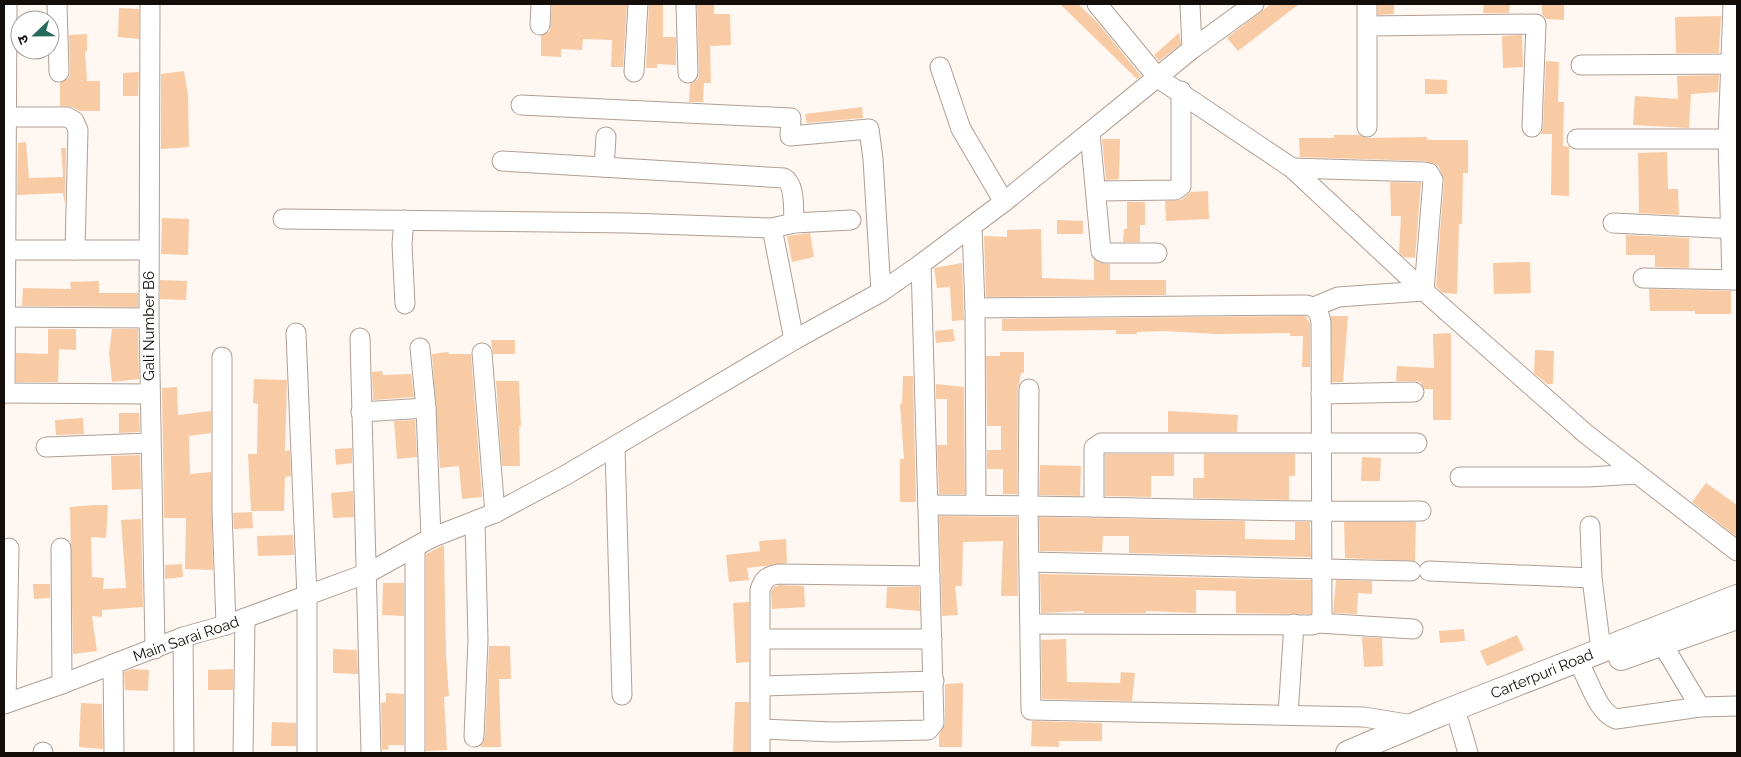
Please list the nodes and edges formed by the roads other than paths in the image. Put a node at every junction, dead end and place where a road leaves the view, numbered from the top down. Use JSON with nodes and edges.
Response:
{"nodes":[{"id":1,"x":7,"y":4,"type":"edge"},
{"id":2,"x":57,"y":4,"type":"edge"},
{"id":3,"x":150,"y":4,"type":"edge"},
{"id":4,"x":540,"y":4,"type":"edge"},
{"id":5,"x":638,"y":4,"type":"edge"},
{"id":6,"x":686,"y":4,"type":"edge"},
{"id":7,"x":1097,"y":4,"type":"edge"},
{"id":8,"x":1190,"y":4,"type":"edge"},
{"id":9,"x":1254,"y":4,"type":"edge"},
{"id":10,"x":1367,"y":4,"type":"edge"},
{"id":11,"x":1733,"y":4,"type":"edge"},
{"id":12,"x":540,"y":25,"type":"dead end"},
{"id":13,"x":1735,"y":25,"type":"edge"},
{"id":14,"x":1368,"y":26,"type":"junction"},
{"id":15,"x":1192,"y":49,"type":"junction"},
{"id":16,"x":1734,"y":64,"type":"edge"},
{"id":17,"x":1581,"y":65,"type":"dead end"},
{"id":18,"x":940,"y":67,"type":"dead end"},
{"id":19,"x":59,"y":72,"type":"dead end"},
{"id":20,"x":634,"y":72,"type":"dead end"},
{"id":21,"x":688,"y":73,"type":"dead end"},
{"id":22,"x":1158,"y":78,"type":"junction"},
{"id":23,"x":1181,"y":91,"type":"junction"},
{"id":24,"x":521,"y":105,"type":"dead end"},
{"id":25,"x":6,"y":117,"type":"junction"},
{"id":26,"x":1367,"y":127,"type":"dead end"},
{"id":27,"x":1532,"y":127,"type":"dead end"},
{"id":28,"x":1090,"y":133,"type":"junction"},
{"id":29,"x":606,"y":137,"type":"dead end"},
{"id":30,"x":1577,"y":139,"type":"dead end"},
{"id":31,"x":1732,"y":139,"type":"edge"},
{"id":32,"x":502,"y":161,"type":"dead end"},
{"id":33,"x":604,"y":167,"type":"junction"},
{"id":34,"x":1292,"y":168,"type":"junction"},
{"id":35,"x":1097,"y":191,"type":"junction"},
{"id":36,"x":1004,"y":202,"type":"junction"},
{"id":37,"x":283,"y":219,"type":"dead end"},
{"id":38,"x":404,"y":220,"type":"junction"},
{"id":39,"x":851,"y":220,"type":"dead end"},
{"id":40,"x":1613,"y":223,"type":"dead end"},
{"id":41,"x":794,"y":224,"type":"junction"},
{"id":42,"x":972,"y":226,"type":"junction"},
{"id":43,"x":772,"y":228,"type":"junction"},
{"id":44,"x":1734,"y":229,"type":"edge"},
{"id":45,"x":4,"y":250,"type":"edge"},
{"id":46,"x":75,"y":250,"type":"junction"},
{"id":47,"x":149,"y":250,"type":"junction"},
{"id":48,"x":1157,"y":253,"type":"dead end"},
{"id":49,"x":921,"y":264,"type":"junction"},
{"id":50,"x":1643,"y":278,"type":"dead end"},
{"id":51,"x":1734,"y":280,"type":"edge"},
{"id":52,"x":1424,"y":291,"type":"junction"},
{"id":53,"x":881,"y":292,"type":"junction"},
{"id":54,"x":405,"y":304,"type":"dead end"},
{"id":55,"x":1314,"y":307,"type":"junction"},
{"id":56,"x":975,"y":308,"type":"junction"},
{"id":57,"x":4,"y":317,"type":"edge"},
{"id":58,"x":149,"y":318,"type":"junction"},
{"id":59,"x":296,"y":333,"type":"dead end"},
{"id":60,"x":360,"y":338,"type":"dead end"},
{"id":61,"x":794,"y":340,"type":"junction"},
{"id":62,"x":420,"y":348,"type":"dead end"},
{"id":63,"x":482,"y":353,"type":"dead end"},
{"id":64,"x":222,"y":357,"type":"dead end"},
{"id":65,"x":1029,"y":389,"type":"dead end"},
{"id":66,"x":1414,"y":392,"type":"dead end"},
{"id":67,"x":4,"y":393,"type":"edge"},
{"id":68,"x":150,"y":394,"type":"junction"},
{"id":69,"x":1321,"y":394,"type":"junction"},
{"id":70,"x":426,"y":408,"type":"junction"},
{"id":71,"x":361,"y":412,"type":"junction"},
{"id":72,"x":150,"y":443,"type":"junction"},
{"id":73,"x":1321,"y":443,"type":"junction"},
{"id":74,"x":1417,"y":443,"type":"dead end"},
{"id":75,"x":46,"y":447,"type":"dead end"},
{"id":76,"x":615,"y":447,"type":"junction"},
{"id":77,"x":1637,"y":474,"type":"junction"},
{"id":78,"x":1460,"y":477,"type":"dead end"},
{"id":79,"x":928,"y":505,"type":"junction"},
{"id":80,"x":976,"y":505,"type":"junction"},
{"id":81,"x":1028,"y":505,"type":"junction"},
{"id":82,"x":1094,"y":506,"type":"junction"},
{"id":83,"x":1421,"y":511,"type":"dead end"},
{"id":84,"x":1321,"y":512,"type":"junction"},
{"id":85,"x":495,"y":514,"type":"junction"},
{"id":86,"x":475,"y":521,"type":"junction"},
{"id":87,"x":1590,"y":526,"type":"dead end"},
{"id":88,"x":423,"y":543,"type":"junction"},
{"id":89,"x":10,"y":548,"type":"dead end"},
{"id":90,"x":61,"y":548,"type":"dead end"},
{"id":91,"x":1737,"y":551,"type":"edge"},
{"id":92,"x":1030,"y":562,"type":"junction"},
{"id":93,"x":1322,"y":567,"type":"junction"},
{"id":94,"x":368,"y":574,"type":"junction"},
{"id":95,"x":930,"y":576,"type":"junction"},
{"id":96,"x":1592,"y":578,"type":"junction"},
{"id":97,"x":307,"y":597,"type":"junction"},
{"id":98,"x":1737,"y":597,"type":"edge"},
{"id":99,"x":1737,"y":617,"type":"edge"},
{"id":100,"x":245,"y":618,"type":"junction"},
{"id":101,"x":1318,"y":623,"type":"junction"},
{"id":102,"x":1031,"y":624,"type":"junction"},
{"id":103,"x":1294,"y":624,"type":"junction"},
{"id":104,"x":226,"y":625,"type":"junction"},
{"id":105,"x":1413,"y":628,"type":"dead end"},
{"id":106,"x":183,"y":637,"type":"junction"},
{"id":107,"x":762,"y":639,"type":"junction"},
{"id":108,"x":932,"y":639,"type":"junction"},
{"id":109,"x":1663,"y":645,"type":"junction"},
{"id":110,"x":155,"y":649,"type":"junction"},
{"id":111,"x":1601,"y":650,"type":"junction"},
{"id":112,"x":113,"y":664,"type":"junction"},
{"id":113,"x":1583,"y":671,"type":"junction"},
{"id":114,"x":934,"y":681,"type":"junction"},
{"id":115,"x":62,"y":684,"type":"junction"},
{"id":116,"x":762,"y":686,"type":"junction"},
{"id":117,"x":622,"y":696,"type":"dead end"},
{"id":118,"x":5,"y":704,"type":"edge"},
{"id":119,"x":1700,"y":706,"type":"junction"},
{"id":120,"x":1737,"y":706,"type":"edge"},
{"id":121,"x":1288,"y":715,"type":"junction"},
{"id":122,"x":1459,"y":722,"type":"junction"},
{"id":123,"x":1413,"y":726,"type":"junction"},
{"id":124,"x":761,"y":729,"type":"junction"},
{"id":125,"x":474,"y":737,"type":"dead end"},
{"id":126,"x":415,"y":752,"type":"edge"},
{"id":127,"x":114,"y":753,"type":"edge"},
{"id":128,"x":184,"y":753,"type":"edge"},
{"id":129,"x":243,"y":753,"type":"edge"},
{"id":130,"x":307,"y":753,"type":"edge"},
{"id":131,"x":371,"y":753,"type":"edge"},
{"id":132,"x":760,"y":753,"type":"edge"},
{"id":133,"x":1348,"y":753,"type":"edge"},
{"id":134,"x":1372,"y":753,"type":"edge"},
{"id":135,"x":1468,"y":753,"type":"edge"}],
"edges":[{"from":1,"to":25,"type":"street"},
{"from":2,"to":19,"type":"street"},
{"from":3,"to":47,"type":"street","name":"Gali Number B6"},
{"from":4,"to":12,"type":"street"},
{"from":5,"to":20,"type":"street"},
{"from":6,"to":21,"type":"street"},
{"from":7,"to":22,"type":"street"},
{"from":8,"to":15,"type":"street"},
{"from":9,"to":15,"type":"street","name":"Main Sarai Road"},
{"from":10,"to":14,"type":"street"},
{"from":11,"to":13,"type":"street"},
{"from":13,"to":16,"type":"street"},
{"from":14,"to":26,"type":"street"},
{"from":14,"to":27,"type":"street"},
{"from":15,"to":22,"type":"street","name":"Main Sarai Road"},
{"from":16,"to":17,"type":"street"},
{"from":16,"to":31,"type":"street"},
{"from":18,"to":36,"type":"street"},
{"from":22,"to":23,"type":"street"},
{"from":22,"to":28,"type":"street","name":"Main Sarai Road"},
{"from":23,"to":34,"type":"street"},
{"from":23,"to":35,"type":"street"},
{"from":24,"to":53,"type":"street"},
{"from":25,"to":45,"type":"street"},
{"from":25,"to":46,"type":"street"},
{"from":28,"to":35,"type":"street"},
{"from":28,"to":36,"type":"street","name":"Main Sarai Road"},
{"from":29,"to":33,"type":"street"},
{"from":30,"to":31,"type":"street"},
{"from":31,"to":44,"type":"street"},
{"from":32,"to":33,"type":"street"},
{"from":33,"to":41,"type":"street"},
{"from":34,"to":52,"type":"street"},
{"from":34,"to":52,"type":"street"},
{"from":35,"to":48,"type":"street"},
{"from":36,"to":42,"type":"street","name":"Main Sarai Road"},
{"from":37,"to":38,"type":"street"},
{"from":38,"to":43,"type":"street"},
{"from":38,"to":54,"type":"street"},
{"from":39,"to":41,"type":"street"},
{"from":40,"to":44,"type":"street"},
{"from":41,"to":43,"type":"street"},
{"from":42,"to":49,"type":"street","name":"Main Sarai Road"},
{"from":42,"to":56,"type":"street"},
{"from":43,"to":61,"type":"street"},
{"from":44,"to":51,"type":"street"},
{"from":45,"to":46,"type":"street"},
{"from":45,"to":57,"type":"street"},
{"from":46,"to":47,"type":"street"},
{"from":47,"to":58,"type":"street","name":"Gali Number B6"},
{"from":49,"to":53,"type":"street","name":"Main Sarai Road"},
{"from":49,"to":79,"type":"street"},
{"from":50,"to":51,"type":"street"},
{"from":52,"to":55,"type":"street"},
{"from":52,"to":77,"type":"street"},
{"from":53,"to":61,"type":"street","name":"Main Sarai Road"},
{"from":55,"to":56,"type":"street"},
{"from":55,"to":69,"type":"street"},
{"from":56,"to":80,"type":"street"},
{"from":57,"to":58,"type":"street"},
{"from":57,"to":67,"type":"street"},
{"from":58,"to":68,"type":"street","name":"Gali Number B6"},
{"from":59,"to":97,"type":"street"},
{"from":60,"to":71,"type":"street"},
{"from":61,"to":76,"type":"street","name":"Main Sarai Road"},
{"from":62,"to":70,"type":"street"},
{"from":63,"to":85,"type":"street"},
{"from":64,"to":104,"type":"street"},
{"from":65,"to":81,"type":"street"},
{"from":66,"to":69,"type":"street"},
{"from":67,"to":68,"type":"street"},
{"from":68,"to":72,"type":"street","name":"Gali Number B6"},
{"from":69,"to":73,"type":"street"},
{"from":70,"to":71,"type":"street"},
{"from":70,"to":88,"type":"street"},
{"from":71,"to":94,"type":"street"},
{"from":72,"to":75,"type":"street"},
{"from":72,"to":110,"type":"street","name":"Gali Number B6"},
{"from":73,"to":74,"type":"street"},
{"from":73,"to":82,"type":"street"},
{"from":73,"to":84,"type":"street"},
{"from":76,"to":85,"type":"street","name":"Main Sarai Road"},
{"from":76,"to":117,"type":"street"},
{"from":77,"to":78,"type":"street"},
{"from":77,"to":91,"type":"street"},
{"from":79,"to":80,"type":"street"},
{"from":79,"to":95,"type":"street"},
{"from":80,"to":81,"type":"street"},
{"from":81,"to":82,"type":"street"},
{"from":81,"to":92,"type":"street"},
{"from":82,"to":84,"type":"street"},
{"from":83,"to":84,"type":"street"},
{"from":84,"to":93,"type":"street"},
{"from":85,"to":86,"type":"street","name":"Main Sarai Road"},
{"from":86,"to":88,"type":"street","name":"Main Sarai Road"},
{"from":86,"to":125,"type":"street"},
{"from":87,"to":96,"type":"street"},
{"from":88,"to":94,"type":"street","name":"Main Sarai Road"},
{"from":88,"to":126,"type":"street"},
{"from":89,"to":118,"type":"street"},
{"from":90,"to":115,"type":"street"},
{"from":92,"to":93,"type":"street"},
{"from":92,"to":102,"type":"street"},
{"from":93,"to":96,"type":"street"},
{"from":93,"to":101,"type":"street"},
{"from":94,"to":97,"type":"street","name":"Main Sarai Road"},
{"from":94,"to":131,"type":"street"},
{"from":95,"to":107,"type":"street"},
{"from":95,"to":108,"type":"street"},
{"from":96,"to":111,"type":"street"},
{"from":97,"to":100,"type":"street","name":"Main Sarai Road"},
{"from":97,"to":130,"type":"street"},
{"from":98,"to":111,"type":"main road","name":"Carterpuri Road"},
{"from":99,"to":109,"type":"main road","name":"Carterpuri Road"},
{"from":100,"to":104,"type":"street","name":"Main Sarai Road"},
{"from":100,"to":129,"type":"street"},
{"from":101,"to":103,"type":"street"},
{"from":101,"to":105,"type":"street"},
{"from":102,"to":103,"type":"street"},
{"from":102,"to":121,"type":"street"},
{"from":103,"to":121,"type":"street"},
{"from":104,"to":106,"type":"street","name":"Main Sarai Road"},
{"from":106,"to":110,"type":"street","name":"Main Sarai Road"},
{"from":106,"to":128,"type":"street"},
{"from":107,"to":108,"type":"street"},
{"from":107,"to":116,"type":"street"},
{"from":108,"to":114,"type":"street"},
{"from":109,"to":113,"type":"main road","name":"Carterpuri Road"},
{"from":109,"to":119,"type":"street"},
{"from":110,"to":112,"type":"street","name":"Main Sarai Road"},
{"from":111,"to":123,"type":"main road","name":"Carterpuri Road"},
{"from":112,"to":115,"type":"street","name":"Main Sarai Road"},
{"from":112,"to":127,"type":"street"},
{"from":113,"to":119,"type":"street"},
{"from":113,"to":122,"type":"main road","name":"Carterpuri Road"},
{"from":114,"to":116,"type":"street"},
{"from":114,"to":124,"type":"street"},
{"from":115,"to":118,"type":"street","name":"Main Sarai Road"},
{"from":116,"to":124,"type":"street"},
{"from":119,"to":120,"type":"street"},
{"from":121,"to":123,"type":"street"},
{"from":122,"to":134,"type":"main road","name":"Carterpuri Road"},
{"from":122,"to":135,"type":"street"},
{"from":123,"to":133,"type":"main road","name":"Carterpuri Road"},
{"from":124,"to":132,"type":"street"}]}
